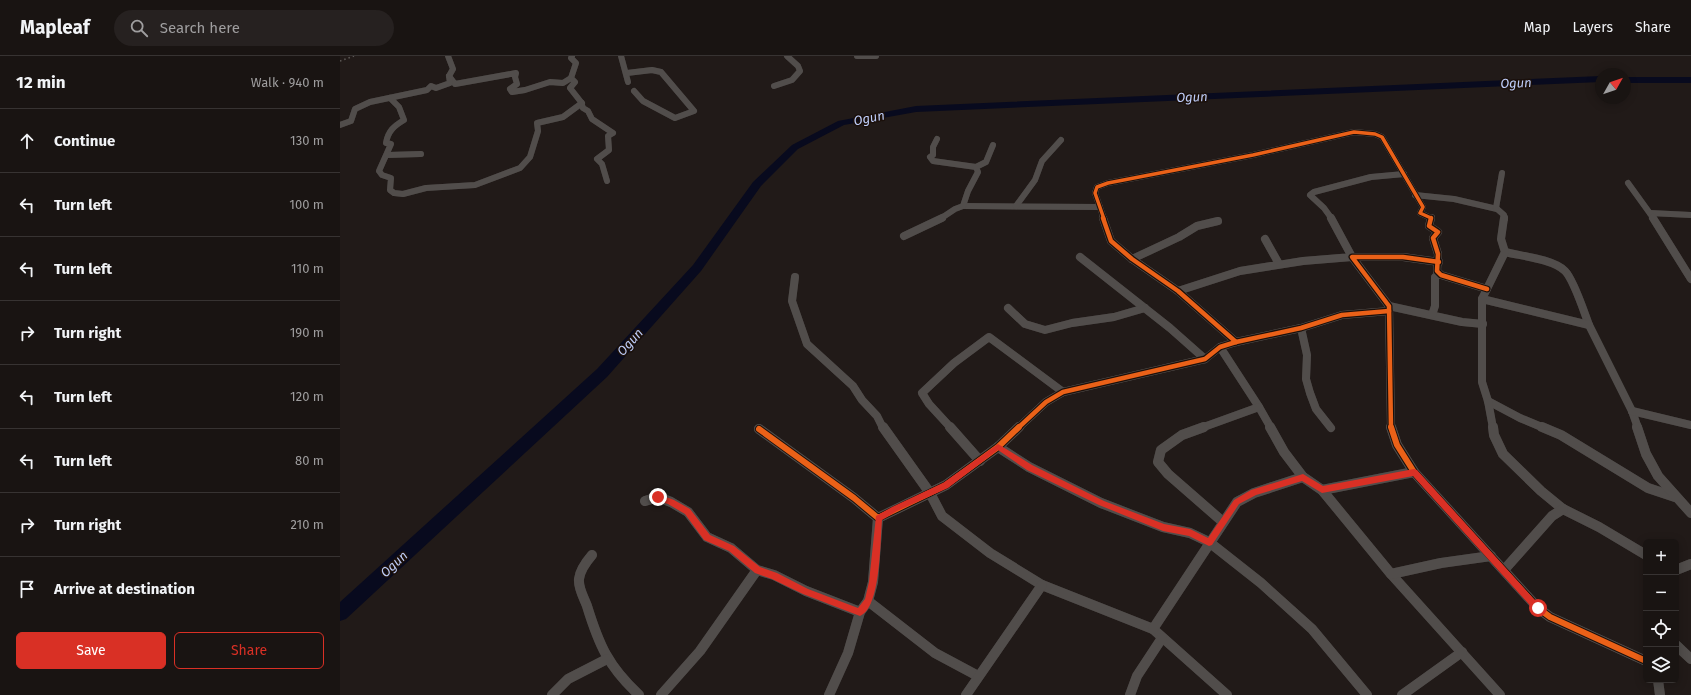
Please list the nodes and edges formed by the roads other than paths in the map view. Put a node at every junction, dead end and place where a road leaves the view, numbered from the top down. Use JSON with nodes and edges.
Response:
{"nodes":[{"id":1,"x":448,"y":56,"type":"edge"},
{"id":2,"x":572,"y":56,"type":"edge"},
{"id":3,"x":621,"y":56,"type":"edge"},
{"id":4,"x":787,"y":56,"type":"edge"},
{"id":5,"x":857,"y":56,"type":"edge"},
{"id":6,"x":876,"y":56,"type":"edge"},
{"id":7,"x":626,"y":73,"type":"junction"},
{"id":8,"x":449,"y":76,"type":"junction"},
{"id":9,"x":571,"y":78,"type":"junction"},
{"id":10,"x":628,"y":82,"type":"dead end"},
{"id":11,"x":774,"y":86,"type":"dead end"},
{"id":12,"x":634,"y":91,"type":"dead end"},
{"id":13,"x":390,"y":98,"type":"junction"},
{"id":14,"x":582,"y":103,"type":"junction"},
{"id":15,"x":340,"y":126,"type":"edge"},
{"id":16,"x":937,"y":139,"type":"dead end"},
{"id":17,"x":1061,"y":140,"type":"dead end"},
{"id":18,"x":993,"y":145,"type":"dead end"},
{"id":19,"x":421,"y":154,"type":"dead end"},
{"id":20,"x":387,"y":155,"type":"junction"},
{"id":21,"x":976,"y":167,"type":"junction"},
{"id":22,"x":1502,"y":173,"type":"dead end"},
{"id":23,"x":1404,"y":174,"type":"junction"},
{"id":24,"x":607,"y":181,"type":"dead end"},
{"id":25,"x":1628,"y":183,"type":"dead end"},
{"id":26,"x":1414,"y":195,"type":"junction"},
{"id":27,"x":963,"y":206,"type":"junction"},
{"id":28,"x":1016,"y":206,"type":"junction"},
{"id":29,"x":1100,"y":208,"type":"junction"},
{"id":30,"x":1496,"y":208,"type":"junction"},
{"id":31,"x":1650,"y":213,"type":"junction"},
{"id":32,"x":1691,"y":215,"type":"edge"},
{"id":33,"x":1218,"y":221,"type":"dead end"},
{"id":34,"x":904,"y":236,"type":"dead end"},
{"id":35,"x":1265,"y":239,"type":"dead end"},
{"id":36,"x":1505,"y":252,"type":"junction"},
{"id":37,"x":1080,"y":257,"type":"dead end"},
{"id":38,"x":1352,"y":257,"type":"junction"},
{"id":39,"x":1132,"y":259,"type":"junction"},
{"id":40,"x":1439,"y":262,"type":"junction"},
{"id":41,"x":1279,"y":264,"type":"junction"},
{"id":42,"x":1437,"y":271,"type":"junction"},
{"id":43,"x":795,"y":277,"type":"dead end"},
{"id":44,"x":1691,"y":279,"type":"edge"},
{"id":45,"x":1487,"y":289,"type":"junction"},
{"id":46,"x":1178,"y":291,"type":"junction"},
{"id":47,"x":1482,"y":299,"type":"junction"},
{"id":48,"x":1008,"y":308,"type":"dead end"},
{"id":49,"x":1145,"y":308,"type":"junction"},
{"id":50,"x":1389,"y":308,"type":"junction"},
{"id":51,"x":1432,"y":315,"type":"junction"},
{"id":52,"x":1483,"y":324,"type":"junction"},
{"id":53,"x":1589,"y":325,"type":"junction"},
{"id":54,"x":1302,"y":328,"type":"junction"},
{"id":55,"x":1236,"y":342,"type":"junction"},
{"id":56,"x":1220,"y":347,"type":"junction"},
{"id":57,"x":1205,"y":359,"type":"junction"},
{"id":58,"x":1063,"y":392,"type":"junction"},
{"id":59,"x":1488,"y":401,"type":"junction"},
{"id":60,"x":1259,"y":407,"type":"junction"},
{"id":61,"x":1632,"y":411,"type":"junction"},
{"id":62,"x":1691,"y":425,"type":"edge"},
{"id":63,"x":1332,"y":428,"type":"dead end"},
{"id":64,"x":759,"y":429,"type":"dead end"},
{"id":65,"x":998,"y":447,"type":"junction"},
{"id":66,"x":980,"y":461,"type":"junction"},
{"id":67,"x":1414,"y":472,"type":"junction"},
{"id":68,"x":1303,"y":477,"type":"junction"},
{"id":69,"x":1322,"y":490,"type":"junction"},
{"id":70,"x":930,"y":493,"type":"junction"},
{"id":71,"x":1676,"y":498,"type":"junction"},
{"id":72,"x":644,"y":501,"type":"dead end"},
{"id":73,"x":1563,"y":509,"type":"junction"},
{"id":74,"x":1691,"y":513,"type":"edge"},
{"id":75,"x":878,"y":518,"type":"junction"},
{"id":76,"x":1223,"y":522,"type":"junction"},
{"id":77,"x":1209,"y":542,"type":"junction"},
{"id":78,"x":1643,"y":553,"type":"edge"},
{"id":79,"x":592,"y":555,"type":"dead end"},
{"id":80,"x":1491,"y":556,"type":"junction"},
{"id":81,"x":1691,"y":564,"type":"edge"},
{"id":82,"x":1679,"y":569,"type":"edge"},
{"id":83,"x":757,"y":570,"type":"junction"},
{"id":84,"x":1504,"y":570,"type":"junction"},
{"id":85,"x":1391,"y":574,"type":"junction"},
{"id":86,"x":1042,"y":585,"type":"junction"},
{"id":87,"x":868,"y":601,"type":"junction"},
{"id":88,"x":860,"y":612,"type":"junction"},
{"id":89,"x":1153,"y":629,"type":"junction"},
{"id":90,"x":1162,"y":638,"type":"junction"},
{"id":91,"x":1678,"y":647,"type":"edge"},
{"id":92,"x":1462,"y":652,"type":"junction"},
{"id":93,"x":607,"y":659,"type":"junction"},
{"id":94,"x":1691,"y":659,"type":"edge"},
{"id":95,"x":1643,"y":660,"type":"edge"},
{"id":96,"x":978,"y":676,"type":"junction"},
{"id":97,"x":1658,"y":683,"type":"edge"},
{"id":98,"x":1221,"y":693,"type":"edge"},
{"id":99,"x":552,"y":695,"type":"edge"},
{"id":100,"x":639,"y":695,"type":"edge"},
{"id":101,"x":661,"y":695,"type":"edge"},
{"id":102,"x":829,"y":695,"type":"edge"},
{"id":103,"x":966,"y":695,"type":"edge"},
{"id":104,"x":1130,"y":695,"type":"edge"},
{"id":105,"x":1367,"y":695,"type":"edge"},
{"id":106,"x":1402,"y":695,"type":"edge"},
{"id":107,"x":1500,"y":695,"type":"edge"},
{"id":108,"x":1660,"y":695,"type":"edge"}],
"edges":[{"from":1,"to":8,"type":"street"},
{"from":2,"to":9,"type":"street"},
{"from":3,"to":7,"type":"street"},
{"from":4,"to":11,"type":"street"},
{"from":5,"to":6,"type":"street"},
{"from":7,"to":10,"type":"street"},
{"from":7,"to":12,"type":"street"},
{"from":8,"to":9,"type":"street"},
{"from":8,"to":13,"type":"street"},
{"from":9,"to":14,"type":"street"},
{"from":13,"to":15,"type":"street"},
{"from":13,"to":20,"type":"street"},
{"from":14,"to":20,"type":"street"},
{"from":14,"to":24,"type":"street"},
{"from":16,"to":21,"type":"street"},
{"from":17,"to":28,"type":"street"},
{"from":18,"to":21,"type":"street"},
{"from":19,"to":20,"type":"street"},
{"from":21,"to":27,"type":"street"},
{"from":22,"to":30,"type":"street"},
{"from":23,"to":26,"type":"street"},
{"from":23,"to":29,"type":"street"},
{"from":23,"to":38,"type":"street"},
{"from":25,"to":31,"type":"street"},
{"from":26,"to":30,"type":"street"},
{"from":26,"to":40,"type":"street"},
{"from":27,"to":28,"type":"street"},
{"from":27,"to":34,"type":"street"},
{"from":28,"to":29,"type":"street"},
{"from":29,"to":39,"type":"street"},
{"from":30,"to":36,"type":"street"},
{"from":31,"to":32,"type":"street"},
{"from":31,"to":44,"type":"street"},
{"from":33,"to":39,"type":"street"},
{"from":35,"to":41,"type":"street"},
{"from":36,"to":45,"type":"street"},
{"from":36,"to":53,"type":"street"},
{"from":37,"to":49,"type":"street"},
{"from":38,"to":40,"type":"street"},
{"from":38,"to":41,"type":"street"},
{"from":38,"to":50,"type":"street"},
{"from":39,"to":46,"type":"street"},
{"from":40,"to":42,"type":"street"},
{"from":41,"to":46,"type":"street"},
{"from":42,"to":45,"type":"street"},
{"from":42,"to":51,"type":"street"},
{"from":43,"to":70,"type":"street"},
{"from":45,"to":47,"type":"street"},
{"from":46,"to":55,"type":"street"},
{"from":47,"to":52,"type":"street"},
{"from":47,"to":53,"type":"street"},
{"from":48,"to":49,"type":"street"},
{"from":49,"to":57,"type":"street"},
{"from":50,"to":51,"type":"street"},
{"from":50,"to":54,"type":"street"},
{"from":50,"to":67,"type":"street"},
{"from":51,"to":52,"type":"street"},
{"from":52,"to":59,"type":"street"},
{"from":53,"to":61,"type":"street"},
{"from":54,"to":55,"type":"street"},
{"from":54,"to":63,"type":"street"},
{"from":55,"to":56,"type":"street"},
{"from":56,"to":57,"type":"street"},
{"from":56,"to":60,"type":"street"},
{"from":57,"to":58,"type":"street"},
{"from":58,"to":65,"type":"street"},
{"from":58,"to":66,"type":"street"},
{"from":59,"to":71,"type":"street"},
{"from":59,"to":73,"type":"street"},
{"from":60,"to":68,"type":"street"},
{"from":60,"to":76,"type":"street"},
{"from":61,"to":62,"type":"street"},
{"from":61,"to":71,"type":"street"},
{"from":64,"to":75,"type":"street"},
{"from":65,"to":66,"type":"street"},
{"from":65,"to":77,"type":"street"},
{"from":66,"to":70,"type":"street"},
{"from":67,"to":69,"type":"street"},
{"from":67,"to":80,"type":"street"},
{"from":68,"to":69,"type":"street"},
{"from":68,"to":76,"type":"street"},
{"from":69,"to":85,"type":"street"},
{"from":70,"to":75,"type":"street"},
{"from":70,"to":86,"type":"street"},
{"from":71,"to":74,"type":"street"},
{"from":72,"to":83,"type":"street"},
{"from":73,"to":78,"type":"street"},
{"from":73,"to":84,"type":"street"},
{"from":75,"to":87,"type":"street"},
{"from":76,"to":77,"type":"street"},
{"from":77,"to":89,"type":"street"},
{"from":77,"to":105,"type":"street"},
{"from":79,"to":93,"type":"street"},
{"from":80,"to":84,"type":"street"},
{"from":80,"to":85,"type":"street"},
{"from":81,"to":82,"type":"street"},
{"from":83,"to":88,"type":"street"},
{"from":83,"to":101,"type":"street"},
{"from":84,"to":95,"type":"street"},
{"from":85,"to":92,"type":"street"},
{"from":86,"to":89,"type":"street"},
{"from":86,"to":96,"type":"street"},
{"from":87,"to":88,"type":"street"},
{"from":87,"to":96,"type":"street"},
{"from":88,"to":102,"type":"street"},
{"from":89,"to":90,"type":"street"},
{"from":90,"to":98,"type":"street"},
{"from":90,"to":104,"type":"street"},
{"from":91,"to":94,"type":"street"},
{"from":92,"to":106,"type":"street"},
{"from":92,"to":107,"type":"street"},
{"from":93,"to":99,"type":"street"},
{"from":93,"to":100,"type":"street"},
{"from":96,"to":103,"type":"street"},
{"from":97,"to":108,"type":"street"}]}
